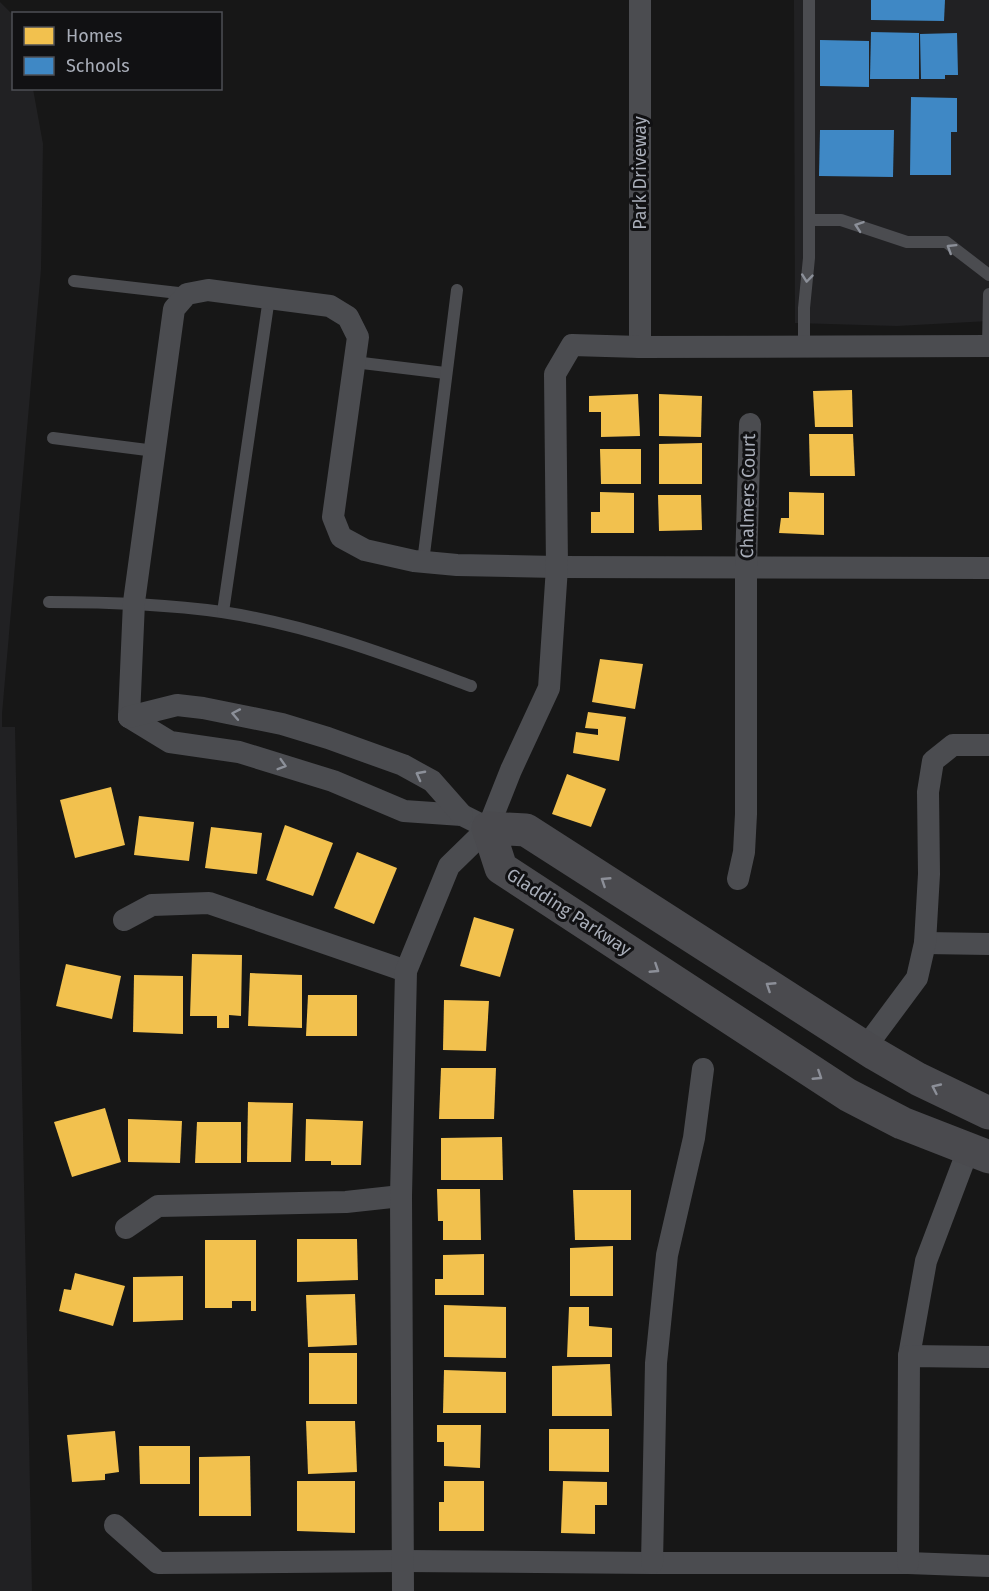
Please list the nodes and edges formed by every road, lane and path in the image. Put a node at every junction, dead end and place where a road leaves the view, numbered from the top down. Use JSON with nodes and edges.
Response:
{"nodes":[{"id":1,"x":640,"y":0,"type":"edge"},
{"id":2,"x":809,"y":0,"type":"edge"},
{"id":3,"x":809,"y":220,"type":"junction"},
{"id":4,"x":989,"y":275,"type":"edge"},
{"id":5,"x":74,"y":281,"type":"dead end"},
{"id":6,"x":457,"y":290,"type":"dead end"},
{"id":7,"x":188,"y":294,"type":"junction"},
{"id":8,"x":989,"y":294,"type":"edge"},
{"id":9,"x":269,"y":298,"type":"junction"},
{"id":10,"x":804,"y":346,"type":"junction"},
{"id":11,"x":989,"y":346,"type":"edge"},
{"id":12,"x":640,"y":347,"type":"junction"},
{"id":13,"x":354,"y":362,"type":"junction"},
{"id":14,"x":445,"y":373,"type":"junction"},
{"id":15,"x":750,"y":424,"type":"dead end"},
{"id":16,"x":52,"y":438,"type":"dead end"},
{"id":17,"x":155,"y":451,"type":"junction"},
{"id":18,"x":423,"y":562,"type":"junction"},
{"id":19,"x":557,"y":567,"type":"junction"},
{"id":20,"x":746,"y":567,"type":"junction"},
{"id":21,"x":989,"y":568,"type":"edge"},
{"id":22,"x":49,"y":603,"type":"dead end"},
{"id":23,"x":134,"y":603,"type":"junction"},
{"id":24,"x":223,"y":612,"type":"junction"},
{"id":25,"x":471,"y":686,"type":"dead end"},
{"id":26,"x":129,"y":717,"type":"junction"},
{"id":27,"x":989,"y":745,"type":"edge"},
{"id":28,"x":475,"y":821,"type":"junction"},
{"id":29,"x":738,"y":879,"type":"dead end"},
{"id":30,"x":124,"y":920,"type":"dead end"},
{"id":31,"x":925,"y":943,"type":"junction"},
{"id":32,"x":989,"y":944,"type":"edge"},
{"id":33,"x":406,"y":971,"type":"junction"},
{"id":34,"x":865,"y":1048,"type":"junction"},
{"id":35,"x":703,"y":1069,"type":"dead end"},
{"id":36,"x":989,"y":1113,"type":"edge"},
{"id":37,"x":982,"y":1148,"type":"edge"},
{"id":38,"x":401,"y":1196,"type":"junction"},
{"id":39,"x":126,"y":1228,"type":"dead end"},
{"id":40,"x":909,"y":1356,"type":"junction"},
{"id":41,"x":989,"y":1357,"type":"edge"},
{"id":42,"x":115,"y":1525,"type":"dead end"},
{"id":43,"x":403,"y":1561,"type":"junction"},
{"id":44,"x":652,"y":1563,"type":"junction"},
{"id":45,"x":908,"y":1563,"type":"junction"},
{"id":46,"x":989,"y":1566,"type":"edge"},
{"id":47,"x":403,"y":1591,"type":"edge"}],
"edges":[{"from":1,"to":12,"type":"street","name":"Park Driveway"},
{"from":2,"to":3,"type":"lane"},
{"from":4,"to":3,"type":"lane","one_way":true},
{"from":3,"to":10,"type":"lane","one_way":true},
{"from":5,"to":7,"type":"lane"},
{"from":6,"to":14,"type":"lane"},
{"from":7,"to":9,"type":"street"},
{"from":7,"to":17,"type":"street"},
{"from":8,"to":11,"type":"lane"},
{"from":9,"to":13,"type":"street"},
{"from":9,"to":24,"type":"lane"},
{"from":10,"to":11,"type":"street"},
{"from":10,"to":12,"type":"street"},
{"from":12,"to":19,"type":"street"},
{"from":13,"to":14,"type":"lane"},
{"from":13,"to":18,"type":"street"},
{"from":14,"to":18,"type":"lane"},
{"from":15,"to":20,"type":"street","name":"Chalmers Court"},
{"from":16,"to":17,"type":"lane"},
{"from":17,"to":23,"type":"street"},
{"from":18,"to":19,"type":"street"},
{"from":19,"to":20,"type":"street"},
{"from":19,"to":28,"type":"street"},
{"from":20,"to":21,"type":"street"},
{"from":20,"to":29,"type":"street","name":"Chalmers Court"},
{"from":22,"to":23,"type":"lane"},
{"from":23,"to":24,"type":"lane"},
{"from":23,"to":26,"type":"street"},
{"from":24,"to":25,"type":"lane"},
{"from":26,"to":28,"type":"street","one_way":true},
{"from":28,"to":26,"type":"street","one_way":true},
{"from":27,"to":31,"type":"street"},
{"from":28,"to":33,"type":"street"},
{"from":34,"to":28,"type":"street","one_way":true},
{"from":28,"to":37,"type":"street","name":"Gladding Parkway","one_way":true},
{"from":30,"to":33,"type":"street"},
{"from":31,"to":32,"type":"street"},
{"from":31,"to":34,"type":"street"},
{"from":33,"to":38,"type":"street"},
{"from":36,"to":34,"type":"street","one_way":true},
{"from":35,"to":44,"type":"street"},
{"from":37,"to":40,"type":"street"},
{"from":38,"to":39,"type":"street"},
{"from":38,"to":43,"type":"street"},
{"from":40,"to":41,"type":"street"},
{"from":40,"to":45,"type":"street"},
{"from":42,"to":43,"type":"street"},
{"from":43,"to":44,"type":"street"},
{"from":43,"to":47,"type":"street"},
{"from":44,"to":45,"type":"street"},
{"from":45,"to":46,"type":"street"}]}
